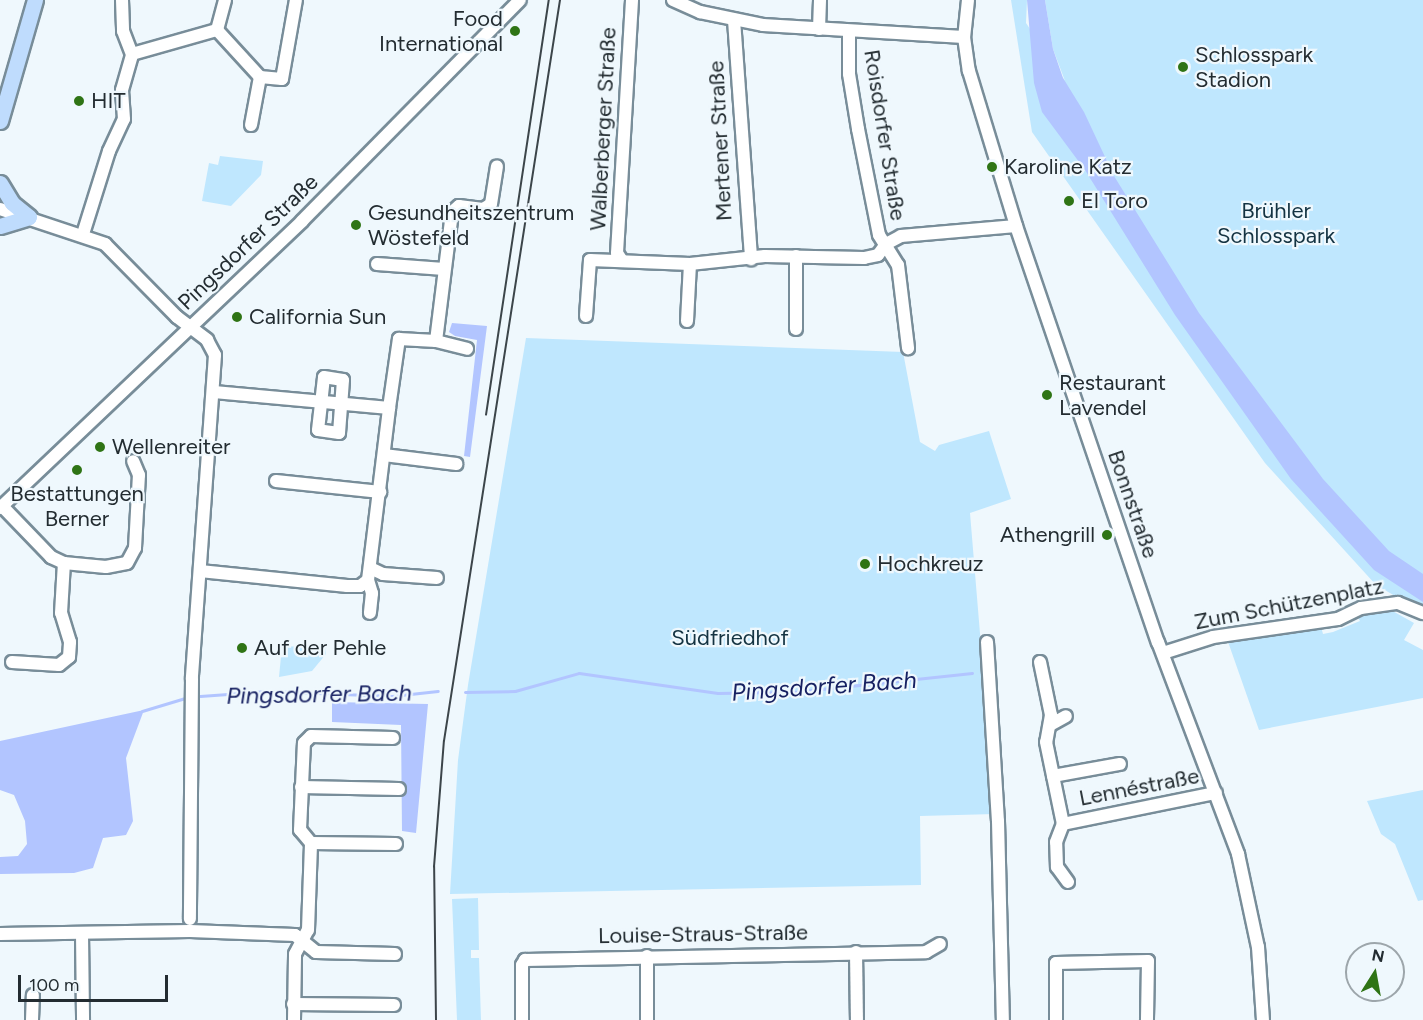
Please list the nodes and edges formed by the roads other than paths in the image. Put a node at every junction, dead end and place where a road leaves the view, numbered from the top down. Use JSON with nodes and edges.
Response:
{"nodes":[{"id":1,"x":35,"y":0,"type":"edge"},
{"id":2,"x":122,"y":0,"type":"edge"},
{"id":3,"x":225,"y":0,"type":"edge"},
{"id":4,"x":296,"y":0,"type":"edge"},
{"id":5,"x":519,"y":0,"type":"edge"},
{"id":6,"x":632,"y":0,"type":"edge"},
{"id":7,"x":673,"y":0,"type":"edge"},
{"id":8,"x":820,"y":0,"type":"edge"},
{"id":9,"x":968,"y":0,"type":"edge"},
{"id":10,"x":734,"y":20,"type":"junction"},
{"id":11,"x":819,"y":29,"type":"junction"},
{"id":12,"x":217,"y":30,"type":"junction"},
{"id":13,"x":849,"y":31,"type":"junction"},
{"id":14,"x":964,"y":37,"type":"junction"},
{"id":15,"x":132,"y":54,"type":"junction"},
{"id":16,"x":260,"y":77,"type":"junction"},
{"id":17,"x":0,"y":121,"type":"edge"},
{"id":18,"x":251,"y":125,"type":"dead end"},
{"id":19,"x":497,"y":166,"type":"dead end"},
{"id":20,"x":0,"y":183,"type":"edge"},
{"id":21,"x":0,"y":209,"type":"edge"},
{"id":22,"x":29,"y":217,"type":"junction"},
{"id":23,"x":0,"y":226,"type":"edge"},
{"id":24,"x":1016,"y":226,"type":"junction"},
{"id":25,"x":83,"y":234,"type":"junction"},
{"id":26,"x":886,"y":244,"type":"junction"},
{"id":27,"x":796,"y":256,"type":"junction"},
{"id":28,"x":621,"y":259,"type":"junction"},
{"id":29,"x":751,"y":259,"type":"junction"},
{"id":30,"x":377,"y":264,"type":"dead end"},
{"id":31,"x":690,"y":264,"type":"junction"},
{"id":32,"x":444,"y":269,"type":"junction"},
{"id":33,"x":586,"y":316,"type":"dead end"},
{"id":34,"x":687,"y":321,"type":"dead end"},
{"id":35,"x":191,"y":327,"type":"junction"},
{"id":36,"x":796,"y":329,"type":"dead end"},
{"id":37,"x":436,"y":341,"type":"junction"},
{"id":38,"x":908,"y":348,"type":"dead end"},
{"id":39,"x":467,"y":349,"type":"dead end"},
{"id":40,"x":214,"y":392,"type":"junction"},
{"id":41,"x":321,"y":404,"type":"junction"},
{"id":42,"x":340,"y":405,"type":"junction"},
{"id":43,"x":389,"y":408,"type":"junction"},
{"id":44,"x":384,"y":455,"type":"junction"},
{"id":45,"x":133,"y":461,"type":"dead end"},
{"id":46,"x":456,"y":464,"type":"dead end"},
{"id":47,"x":276,"y":481,"type":"dead end"},
{"id":48,"x":380,"y":492,"type":"junction"},
{"id":49,"x":1,"y":507,"type":"edge"},
{"id":50,"x":64,"y":564,"type":"junction"},
{"id":51,"x":200,"y":571,"type":"junction"},
{"id":52,"x":369,"y":574,"type":"junction"},
{"id":53,"x":437,"y":578,"type":"dead end"},
{"id":54,"x":370,"y":613,"type":"dead end"},
{"id":55,"x":1423,"y":613,"type":"edge"},
{"id":56,"x":987,"y":642,"type":"dead end"},
{"id":57,"x":1163,"y":653,"type":"junction"},
{"id":58,"x":12,"y":662,"type":"dead end"},
{"id":59,"x":1040,"y":662,"type":"dead end"},
{"id":60,"x":1066,"y":716,"type":"dead end"},
{"id":61,"x":1050,"y":725,"type":"junction"},
{"id":62,"x":393,"y":738,"type":"dead end"},
{"id":63,"x":1120,"y":764,"type":"dead end"},
{"id":64,"x":1053,"y":776,"type":"junction"},
{"id":65,"x":301,"y":787,"type":"junction"},
{"id":66,"x":399,"y":789,"type":"dead end"},
{"id":67,"x":1216,"y":793,"type":"junction"},
{"id":68,"x":1063,"y":824,"type":"junction"},
{"id":69,"x":311,"y":843,"type":"junction"},
{"id":70,"x":396,"y":844,"type":"dead end"},
{"id":71,"x":1068,"y":882,"type":"dead end"},
{"id":72,"x":190,"y":919,"type":"dead end"},
{"id":73,"x":0,"y":934,"type":"edge"},
{"id":74,"x":82,"y":934,"type":"junction"},
{"id":75,"x":303,"y":941,"type":"junction"},
{"id":76,"x":940,"y":944,"type":"dead end"},
{"id":77,"x":856,"y":952,"type":"junction"},
{"id":78,"x":395,"y":954,"type":"dead end"},
{"id":79,"x":647,"y":956,"type":"junction"},
{"id":80,"x":33,"y":994,"type":"dead end"},
{"id":81,"x":293,"y":1004,"type":"junction"},
{"id":82,"x":394,"y":1005,"type":"dead end"},
{"id":83,"x":32,"y":1020,"type":"edge"},
{"id":84,"x":83,"y":1020,"type":"edge"},
{"id":85,"x":294,"y":1020,"type":"edge"},
{"id":86,"x":522,"y":1020,"type":"edge"},
{"id":87,"x":646,"y":1020,"type":"edge"},
{"id":88,"x":857,"y":1020,"type":"edge"},
{"id":89,"x":1003,"y":1020,"type":"edge"},
{"id":90,"x":1056,"y":1020,"type":"edge"},
{"id":91,"x":1147,"y":1020,"type":"edge"},
{"id":92,"x":1263,"y":1020,"type":"edge"}],
"edges":[{"from":1,"to":17,"type":"main road"},
{"from":2,"to":15,"type":"street"},
{"from":3,"to":12,"type":"street"},
{"from":4,"to":16,"type":"street"},
{"from":5,"to":35,"type":"street","name":"Pingsdorfer Straße"},
{"from":6,"to":28,"type":"street","name":"Walberberger Straße"},
{"from":7,"to":10,"type":"street"},
{"from":8,"to":11,"type":"street"},
{"from":9,"to":14,"type":"street","name":"Bonnstraße"},
{"from":10,"to":11,"type":"street"},
{"from":10,"to":29,"type":"street","name":"Mertener Straße"},
{"from":11,"to":13,"type":"street"},
{"from":12,"to":15,"type":"street"},
{"from":12,"to":16,"type":"street"},
{"from":13,"to":14,"type":"street"},
{"from":13,"to":26,"type":"street","name":"Roisdorfer Straße"},
{"from":14,"to":24,"type":"street","name":"Bonnstraße"},
{"from":15,"to":25,"type":"street"},
{"from":16,"to":18,"type":"street"},
{"from":19,"to":32,"type":"street"},
{"from":20,"to":22,"type":"main road"},
{"from":21,"to":22,"type":"street"},
{"from":22,"to":23,"type":"main road"},
{"from":22,"to":25,"type":"street"},
{"from":24,"to":26,"type":"street"},
{"from":24,"to":57,"type":"street","name":"Bonnstraße"},
{"from":25,"to":35,"type":"street"},
{"from":26,"to":27,"type":"street"},
{"from":26,"to":38,"type":"street","name":"Roisdorfer Straße"},
{"from":27,"to":29,"type":"street"},
{"from":27,"to":36,"type":"street"},
{"from":28,"to":31,"type":"street"},
{"from":28,"to":33,"type":"street"},
{"from":29,"to":31,"type":"street"},
{"from":30,"to":32,"type":"street"},
{"from":31,"to":34,"type":"street"},
{"from":32,"to":37,"type":"street"},
{"from":35,"to":40,"type":"street"},
{"from":35,"to":49,"type":"street","name":"Pingsdorfer Straße"},
{"from":37,"to":39,"type":"street"},
{"from":37,"to":43,"type":"street"},
{"from":40,"to":41,"type":"street"},
{"from":40,"to":51,"type":"street"},
{"from":41,"to":42,"type":"street"},
{"from":41,"to":42,"type":"street"},
{"from":41,"to":42,"type":"street"},
{"from":42,"to":43,"type":"street"},
{"from":43,"to":44,"type":"street"},
{"from":44,"to":46,"type":"street"},
{"from":44,"to":48,"type":"street"},
{"from":45,"to":50,"type":"street"},
{"from":47,"to":48,"type":"street"},
{"from":48,"to":52,"type":"street"},
{"from":49,"to":50,"type":"street"},
{"from":50,"to":58,"type":"street"},
{"from":51,"to":52,"type":"street"},
{"from":51,"to":72,"type":"street"},
{"from":52,"to":53,"type":"street"},
{"from":52,"to":54,"type":"street"},
{"from":55,"to":57,"type":"street","name":"Zum Schützenplatz"},
{"from":56,"to":89,"type":"street"},
{"from":57,"to":67,"type":"street","name":"Bonnstraße"},
{"from":59,"to":61,"type":"street"},
{"from":60,"to":61,"type":"street"},
{"from":61,"to":64,"type":"street"},
{"from":62,"to":65,"type":"street"},
{"from":63,"to":64,"type":"street"},
{"from":64,"to":68,"type":"street"},
{"from":65,"to":66,"type":"street"},
{"from":65,"to":69,"type":"street"},
{"from":67,"to":68,"type":"street","name":"Lennéstraße"},
{"from":67,"to":92,"type":"street","name":"Bonnstraße"},
{"from":68,"to":71,"type":"street","name":"Lennéstraße"},
{"from":69,"to":70,"type":"street"},
{"from":69,"to":75,"type":"street"},
{"from":73,"to":74,"type":"street"},
{"from":74,"to":75,"type":"street"},
{"from":74,"to":84,"type":"street"},
{"from":75,"to":78,"type":"street"},
{"from":75,"to":81,"type":"street"},
{"from":76,"to":77,"type":"street","name":"Louise-Straus-Straße"},
{"from":77,"to":79,"type":"street","name":"Louise-Straus-Straße"},
{"from":77,"to":88,"type":"street"},
{"from":79,"to":86,"type":"street","name":"Louise-Straus-Straße"},
{"from":79,"to":87,"type":"street"},
{"from":80,"to":83,"type":"street"},
{"from":81,"to":82,"type":"street"},
{"from":81,"to":85,"type":"street"},
{"from":90,"to":91,"type":"street"}]}
